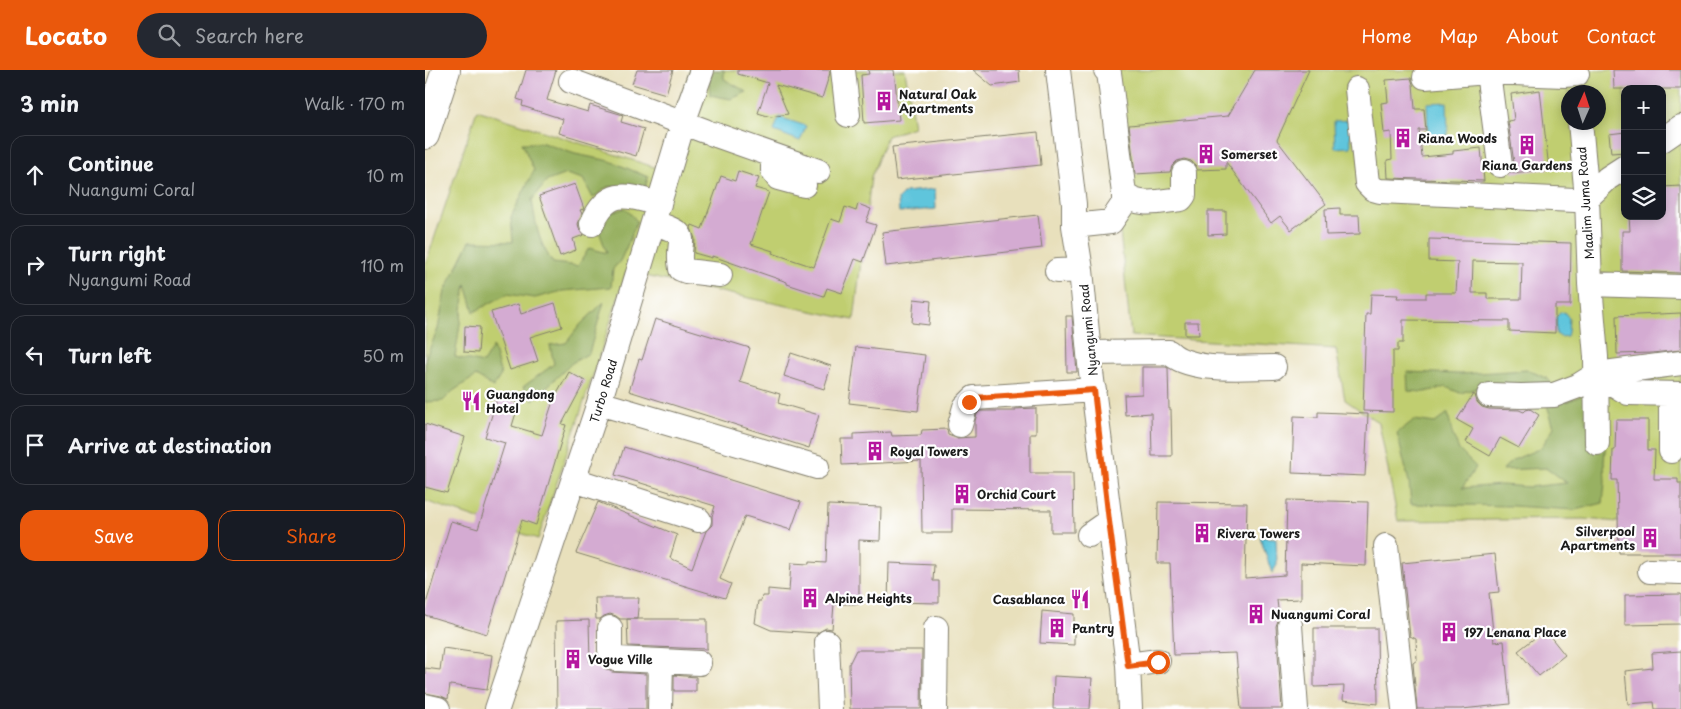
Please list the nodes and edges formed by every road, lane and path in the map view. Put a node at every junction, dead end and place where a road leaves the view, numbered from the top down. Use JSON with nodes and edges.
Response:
{"nodes":[{"id":1,"x":445,"y":70,"type":"edge"},
{"id":2,"x":702,"y":70,"type":"edge"},
{"id":3,"x":843,"y":70,"type":"edge"},
{"id":4,"x":1106,"y":70,"type":"edge"},
{"id":5,"x":1061,"y":71,"type":"edge"},
{"id":6,"x":1488,"y":72,"type":"junction"},
{"id":7,"x":1425,"y":77,"type":"dead end"},
{"id":8,"x":1577,"y":79,"type":"edge"},
{"id":9,"x":571,"y":82,"type":"dead end"},
{"id":10,"x":1357,"y":89,"type":"dead end"},
{"id":11,"x":848,"y":115,"type":"dead end"},
{"id":12,"x":1681,"y":127,"type":"edge"},
{"id":13,"x":700,"y":129,"type":"junction"},
{"id":14,"x":1581,"y":130,"type":"edge"},
{"id":15,"x":425,"y":135,"type":"edge"},
{"id":16,"x":1666,"y":137,"type":"edge"},
{"id":17,"x":1500,"y":165,"type":"dead end"},
{"id":18,"x":1621,"y":170,"type":"edge"},
{"id":19,"x":1184,"y":173,"type":"dead end"},
{"id":20,"x":811,"y":178,"type":"dead end"},
{"id":21,"x":1125,"y":194,"type":"junction"},
{"id":22,"x":1587,"y":198,"type":"junction"},
{"id":23,"x":657,"y":214,"type":"junction"},
{"id":24,"x":593,"y":224,"type":"dead end"},
{"id":25,"x":1074,"y":226,"type":"junction"},
{"id":26,"x":1081,"y":270,"type":"junction"},
{"id":27,"x":1057,"y":271,"type":"dead end"},
{"id":28,"x":721,"y":275,"type":"dead end"},
{"id":29,"x":1590,"y":284,"type":"junction"},
{"id":30,"x":1681,"y":287,"type":"edge"},
{"id":31,"x":1089,"y":353,"type":"junction"},
{"id":32,"x":1681,"y":363,"type":"edge"},
{"id":33,"x":1274,"y":367,"type":"dead end"},
{"id":34,"x":1597,"y":374,"type":"junction"},
{"id":35,"x":1094,"y":390,"type":"junction"},
{"id":36,"x":1676,"y":394,"type":"edge"},
{"id":37,"x":1489,"y":395,"type":"dead end"},
{"id":38,"x":599,"y":403,"type":"junction"},
{"id":39,"x":960,"y":425,"type":"dead end"},
{"id":40,"x":1597,"y":443,"type":"dead end"},
{"id":41,"x":1671,"y":451,"type":"dead end"},
{"id":42,"x":817,"y":467,"type":"dead end"},
{"id":43,"x":574,"y":480,"type":"junction"},
{"id":44,"x":699,"y":520,"type":"dead end"},
{"id":45,"x":1109,"y":521,"type":"junction"},
{"id":46,"x":1386,"y":546,"type":"dead end"},
{"id":47,"x":1113,"y":549,"type":"junction"},
{"id":48,"x":1650,"y":571,"type":"dead end"},
{"id":49,"x":1681,"y":572,"type":"edge"},
{"id":50,"x":1290,"y":624,"type":"dead end"},
{"id":51,"x":610,"y":628,"type":"dead end"},
{"id":52,"x":936,"y":628,"type":"dead end"},
{"id":53,"x":827,"y":642,"type":"dead end"},
{"id":54,"x":661,"y":661,"type":"junction"},
{"id":55,"x":1158,"y":662,"type":"dead end"},
{"id":56,"x":699,"y":663,"type":"dead end"},
{"id":57,"x":1128,"y":666,"type":"junction"},
{"id":58,"x":425,"y":706,"type":"edge"},
{"id":59,"x":438,"y":709,"type":"edge"},
{"id":60,"x":497,"y":709,"type":"edge"},
{"id":61,"x":660,"y":709,"type":"edge"},
{"id":62,"x":830,"y":709,"type":"edge"},
{"id":63,"x":935,"y":709,"type":"edge"},
{"id":64,"x":1130,"y":709,"type":"edge"},
{"id":65,"x":1297,"y":709,"type":"edge"},
{"id":66,"x":1404,"y":709,"type":"edge"}],
"edges":[{"from":1,"to":15,"type":"main road"},
{"from":2,"to":13,"type":"street","name":"Turbo Road"},
{"from":3,"to":11,"type":"street"},
{"from":4,"to":21,"type":"street"},
{"from":5,"to":25,"type":"street","name":"Nyangumi Road"},
{"from":6,"to":7,"type":"street"},
{"from":6,"to":8,"type":"street"},
{"from":6,"to":17,"type":"street"},
{"from":9,"to":13,"type":"street"},
{"from":10,"to":22,"type":"street"},
{"from":12,"to":16,"type":"street"},
{"from":13,"to":20,"type":"street"},
{"from":13,"to":23,"type":"street","name":"Turbo Road"},
{"from":14,"to":22,"type":"street","name":"Maalim Juma Road"},
{"from":18,"to":22,"type":"street"},
{"from":19,"to":21,"type":"street"},
{"from":21,"to":25,"type":"street"},
{"from":22,"to":29,"type":"street","name":"Maalim Juma Road"},
{"from":23,"to":24,"type":"street"},
{"from":23,"to":28,"type":"street"},
{"from":23,"to":38,"type":"street","name":"Turbo Road"},
{"from":25,"to":26,"type":"street","name":"Nyangumi Road"},
{"from":26,"to":27,"type":"street"},
{"from":26,"to":31,"type":"street","name":"Nyangumi Road"},
{"from":29,"to":30,"type":"street"},
{"from":29,"to":34,"type":"street","name":"Maalim Juma Road"},
{"from":31,"to":33,"type":"street"},
{"from":31,"to":35,"type":"street","name":"Nyangumi Road"},
{"from":32,"to":34,"type":"street"},
{"from":34,"to":36,"type":"street"},
{"from":34,"to":37,"type":"street"},
{"from":34,"to":40,"type":"street","name":"Maalim Juma Road"},
{"from":35,"to":39,"type":"street"},
{"from":35,"to":45,"type":"street","name":"Nyangumi Road"},
{"from":36,"to":41,"type":"street"},
{"from":38,"to":42,"type":"street"},
{"from":38,"to":43,"type":"street","name":"Turbo Road"},
{"from":43,"to":44,"type":"street"},
{"from":43,"to":60,"type":"street","name":"Turbo Road"},
{"from":45,"to":47,"type":"street","name":"Nyangumi Road"},
{"from":45,"to":47,"type":"street"},
{"from":46,"to":66,"type":"street"},
{"from":47,"to":57,"type":"street","name":"Nyangumi Road"},
{"from":48,"to":49,"type":"street"},
{"from":50,"to":65,"type":"street"},
{"from":51,"to":54,"type":"street"},
{"from":52,"to":63,"type":"street"},
{"from":53,"to":62,"type":"street"},
{"from":54,"to":56,"type":"street"},
{"from":54,"to":61,"type":"street"},
{"from":55,"to":57,"type":"street"},
{"from":57,"to":64,"type":"street","name":"Nyangumi Road"},
{"from":58,"to":59,"type":"street"}]}
